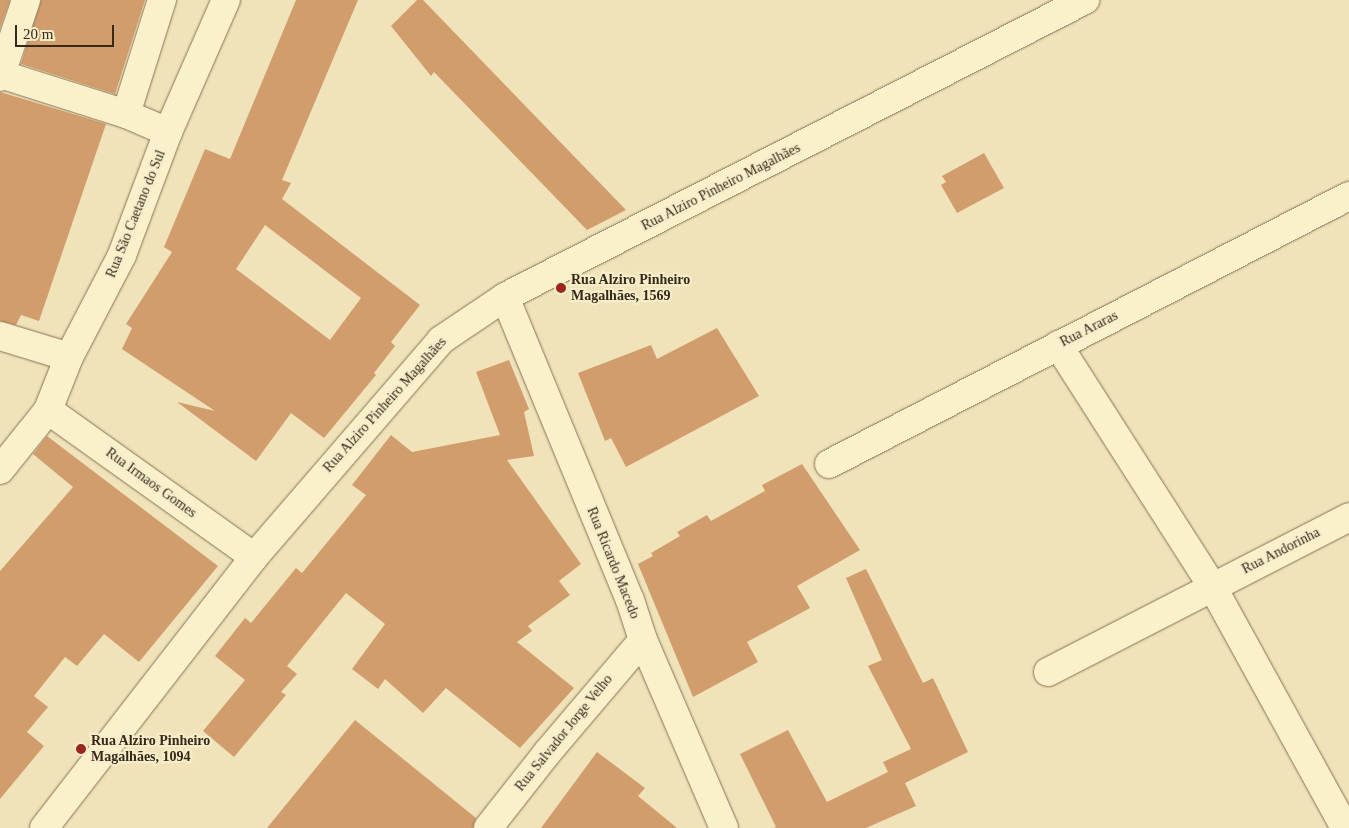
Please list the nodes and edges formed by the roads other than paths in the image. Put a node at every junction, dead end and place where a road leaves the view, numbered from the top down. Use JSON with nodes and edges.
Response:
{"nodes":[{"id":1,"x":26,"y":0,"type":"edge"},
{"id":2,"x":162,"y":0,"type":"edge"},
{"id":3,"x":226,"y":0,"type":"edge"},
{"id":4,"x":1085,"y":0,"type":"edge"},
{"id":5,"x":0,"y":75,"type":"edge"},
{"id":6,"x":126,"y":114,"type":"junction"},
{"id":7,"x":168,"y":132,"type":"junction"},
{"id":8,"x":1349,"y":196,"type":"edge"},
{"id":9,"x":505,"y":297,"type":"junction"},
{"id":10,"x":0,"y":336,"type":"edge"},
{"id":11,"x":1058,"y":345,"type":"junction"},
{"id":12,"x":69,"y":357,"type":"junction"},
{"id":13,"x":48,"y":410,"type":"junction"},
{"id":14,"x":829,"y":464,"type":"dead end"},
{"id":15,"x":0,"y":470,"type":"edge"},
{"id":16,"x":1349,"y":517,"type":"edge"},
{"id":17,"x":254,"y":557,"type":"junction"},
{"id":18,"x":1212,"y":586,"type":"junction"},
{"id":19,"x":643,"y":640,"type":"junction"},
{"id":20,"x":1048,"y":672,"type":"dead end"},
{"id":21,"x":44,"y":828,"type":"edge"},
{"id":22,"x":488,"y":828,"type":"edge"},
{"id":23,"x":724,"y":828,"type":"edge"},
{"id":24,"x":1345,"y":828,"type":"edge"}],
"edges":[{"from":1,"to":5,"type":"street"},
{"from":2,"to":6,"type":"street"},
{"from":3,"to":7,"type":"street","name":"Rua São Caetano do Sul"},
{"from":4,"to":9,"type":"street","name":"Rua Alziro Pinheiro Magalhães"},
{"from":5,"to":6,"type":"street"},
{"from":6,"to":7,"type":"street"},
{"from":7,"to":12,"type":"street","name":"Rua São Caetano do Sul"},
{"from":8,"to":11,"type":"street","name":"Rua Araras"},
{"from":9,"to":17,"type":"street","name":"Rua Alziro Pinheiro Magalhães"},
{"from":9,"to":19,"type":"street","name":"Rua Ricardo Macedo"},
{"from":10,"to":12,"type":"street"},
{"from":11,"to":14,"type":"street","name":"Rua Araras"},
{"from":11,"to":18,"type":"street"},
{"from":12,"to":13,"type":"street","name":"Rua São Caetano do Sul"},
{"from":13,"to":15,"type":"street","name":"Rua São Caetano do Sul"},
{"from":13,"to":17,"type":"street","name":"Rua Irmaos Gomes"},
{"from":16,"to":18,"type":"street","name":"Rua Andorinha"},
{"from":17,"to":21,"type":"street","name":"Rua Alziro Pinheiro Magalhães"},
{"from":18,"to":20,"type":"street","name":"Rua Andorinha"},
{"from":18,"to":24,"type":"street"},
{"from":19,"to":22,"type":"street","name":"Rua Salvador Jorge Velho"},
{"from":19,"to":23,"type":"street","name":"Rua Ricardo Macedo"}]}
